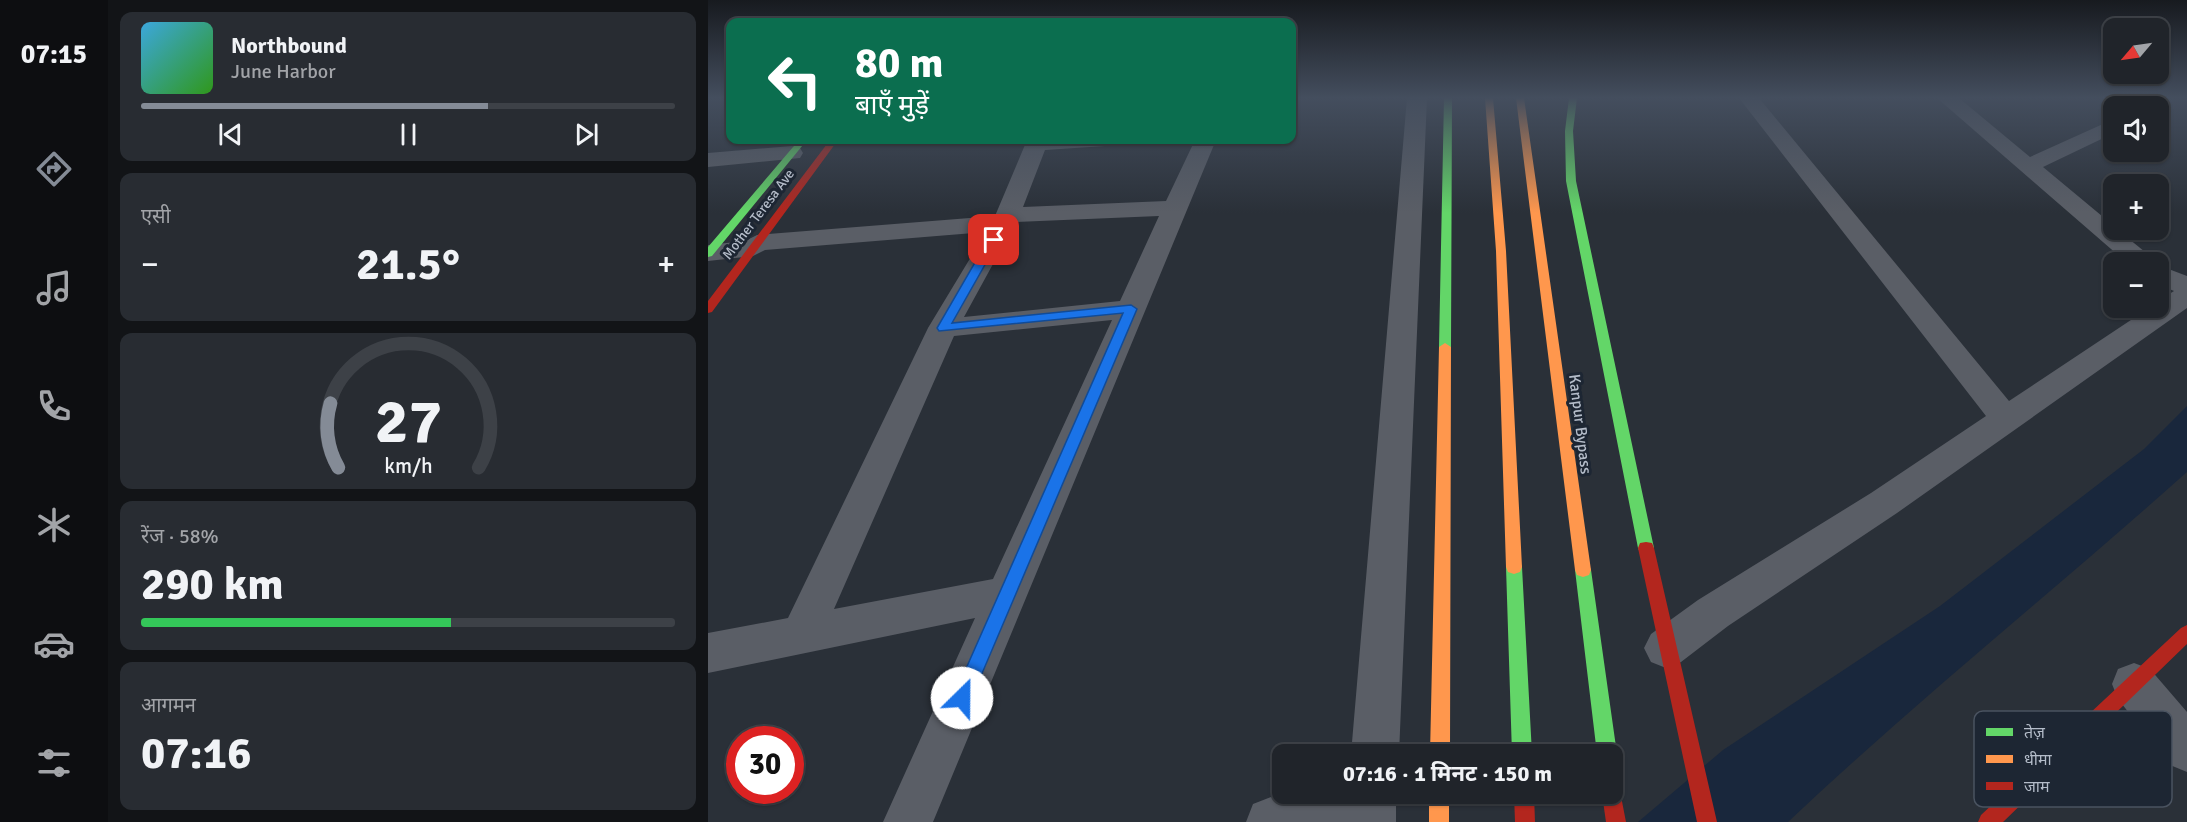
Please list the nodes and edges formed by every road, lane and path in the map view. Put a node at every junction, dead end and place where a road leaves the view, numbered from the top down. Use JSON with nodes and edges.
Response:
{"nodes":[{"id":1,"x":1415,"y":136,"type":"edge"},
{"id":2,"x":1448,"y":136,"type":"edge"},
{"id":3,"x":1492,"y":136,"type":"edge"},
{"id":4,"x":1525,"y":136,"type":"edge"},
{"id":5,"x":1569,"y":136,"type":"edge"},
{"id":6,"x":1780,"y":136,"type":"edge"},
{"id":7,"x":1993,"y":136,"type":"edge"},
{"id":8,"x":2090,"y":136,"type":"edge"},
{"id":9,"x":831,"y":144,"type":"edge"},
{"id":10,"x":1036,"y":144,"type":"edge"},
{"id":11,"x":1203,"y":144,"type":"edge"},
{"id":12,"x":797,"y":146,"type":"edge"},
{"id":13,"x":708,"y":160,"type":"edge"},
{"id":14,"x":2028,"y":166,"type":"junction"},
{"id":15,"x":1175,"y":208,"type":"junction"},
{"id":16,"x":1006,"y":219,"type":"junction"},
{"id":17,"x":755,"y":246,"type":"junction"},
{"id":18,"x":2129,"y":252,"type":"edge"},
{"id":19,"x":708,"y":254,"type":"edge"},
{"id":20,"x":2169,"y":278,"type":"edge"},
{"id":21,"x":2187,"y":287,"type":"edge"},
{"id":22,"x":2187,"y":295,"type":"edge"},
{"id":23,"x":708,"y":309,"type":"edge"},
{"id":24,"x":1131,"y":309,"type":"junction"},
{"id":25,"x":943,"y":328,"type":"junction"},
{"id":26,"x":2006,"y":419,"type":"junction"},
{"id":27,"x":1007,"y":594,"type":"junction"},
{"id":28,"x":2187,"y":633,"type":"edge"},
{"id":29,"x":801,"y":635,"type":"junction"},
{"id":30,"x":1666,"y":648,"type":"junction"},
{"id":31,"x":708,"y":653,"type":"edge"},
{"id":32,"x":2134,"y":684,"type":"junction"},
{"id":33,"x":2105,"y":711,"type":"edge"},
{"id":34,"x":2156,"y":711,"type":"edge"},
{"id":35,"x":2172,"y":730,"type":"edge"},
{"id":36,"x":1376,"y":744,"type":"edge"},
{"id":37,"x":1440,"y":744,"type":"edge"},
{"id":38,"x":1522,"y":744,"type":"edge"},
{"id":39,"x":1606,"y":744,"type":"edge"},
{"id":40,"x":2187,"y":748,"type":"edge"},
{"id":41,"x":1372,"y":804,"type":"edge"},
{"id":42,"x":1439,"y":804,"type":"edge"},
{"id":43,"x":1524,"y":804,"type":"edge"},
{"id":44,"x":1613,"y":804,"type":"edge"},
{"id":45,"x":2004,"y":807,"type":"edge"},
{"id":46,"x":908,"y":822,"type":"edge"},
{"id":47,"x":1272,"y":822,"type":"edge"},
{"id":48,"x":1364,"y":822,"type":"edge"},
{"id":49,"x":1371,"y":822,"type":"edge"},
{"id":50,"x":1439,"y":822,"type":"edge"},
{"id":51,"x":1525,"y":822,"type":"edge"},
{"id":52,"x":1616,"y":822,"type":"edge"},
{"id":53,"x":1707,"y":822,"type":"edge"},
{"id":54,"x":1988,"y":822,"type":"edge"}],
"edges":[{"from":1,"to":36,"type":"street"},
{"from":2,"to":37,"type":"main road"},
{"from":3,"to":38,"type":"main road"},
{"from":4,"to":39,"type":"main road","name":"Kanpur Bypass"},
{"from":5,"to":30,"type":"main road"},
{"from":6,"to":26,"type":"street"},
{"from":7,"to":14,"type":"street"},
{"from":8,"to":14,"type":"street"},
{"from":9,"to":17,"type":"main road","name":"Mother Teresa Ave"},
{"from":10,"to":16,"type":"street"},
{"from":11,"to":15,"type":"street"},
{"from":12,"to":13,"type":"street"},
{"from":12,"to":19,"type":"main road"},
{"from":14,"to":18,"type":"street"},
{"from":15,"to":16,"type":"street"},
{"from":15,"to":24,"type":"street"},
{"from":16,"to":17,"type":"street"},
{"from":16,"to":25,"type":"street"},
{"from":17,"to":19,"type":"street"},
{"from":17,"to":23,"type":"main road","name":"Mother Teresa Ave"},
{"from":20,"to":21,"type":"street"},
{"from":22,"to":26,"type":"street"},
{"from":24,"to":25,"type":"street"},
{"from":24,"to":27,"type":"street"},
{"from":25,"to":29,"type":"street"},
{"from":26,"to":30,"type":"street"},
{"from":27,"to":29,"type":"street"},
{"from":27,"to":46,"type":"street"},
{"from":28,"to":32,"type":"main road"},
{"from":29,"to":31,"type":"street"},
{"from":30,"to":53,"type":"main road"},
{"from":32,"to":33,"type":"main road"},
{"from":32,"to":34,"type":"street"},
{"from":35,"to":40,"type":"street"},
{"from":41,"to":49,"type":"street"},
{"from":42,"to":50,"type":"main road"},
{"from":43,"to":51,"type":"main road"},
{"from":44,"to":52,"type":"main road"},
{"from":45,"to":54,"type":"main road"},
{"from":47,"to":48,"type":"street"}]}
